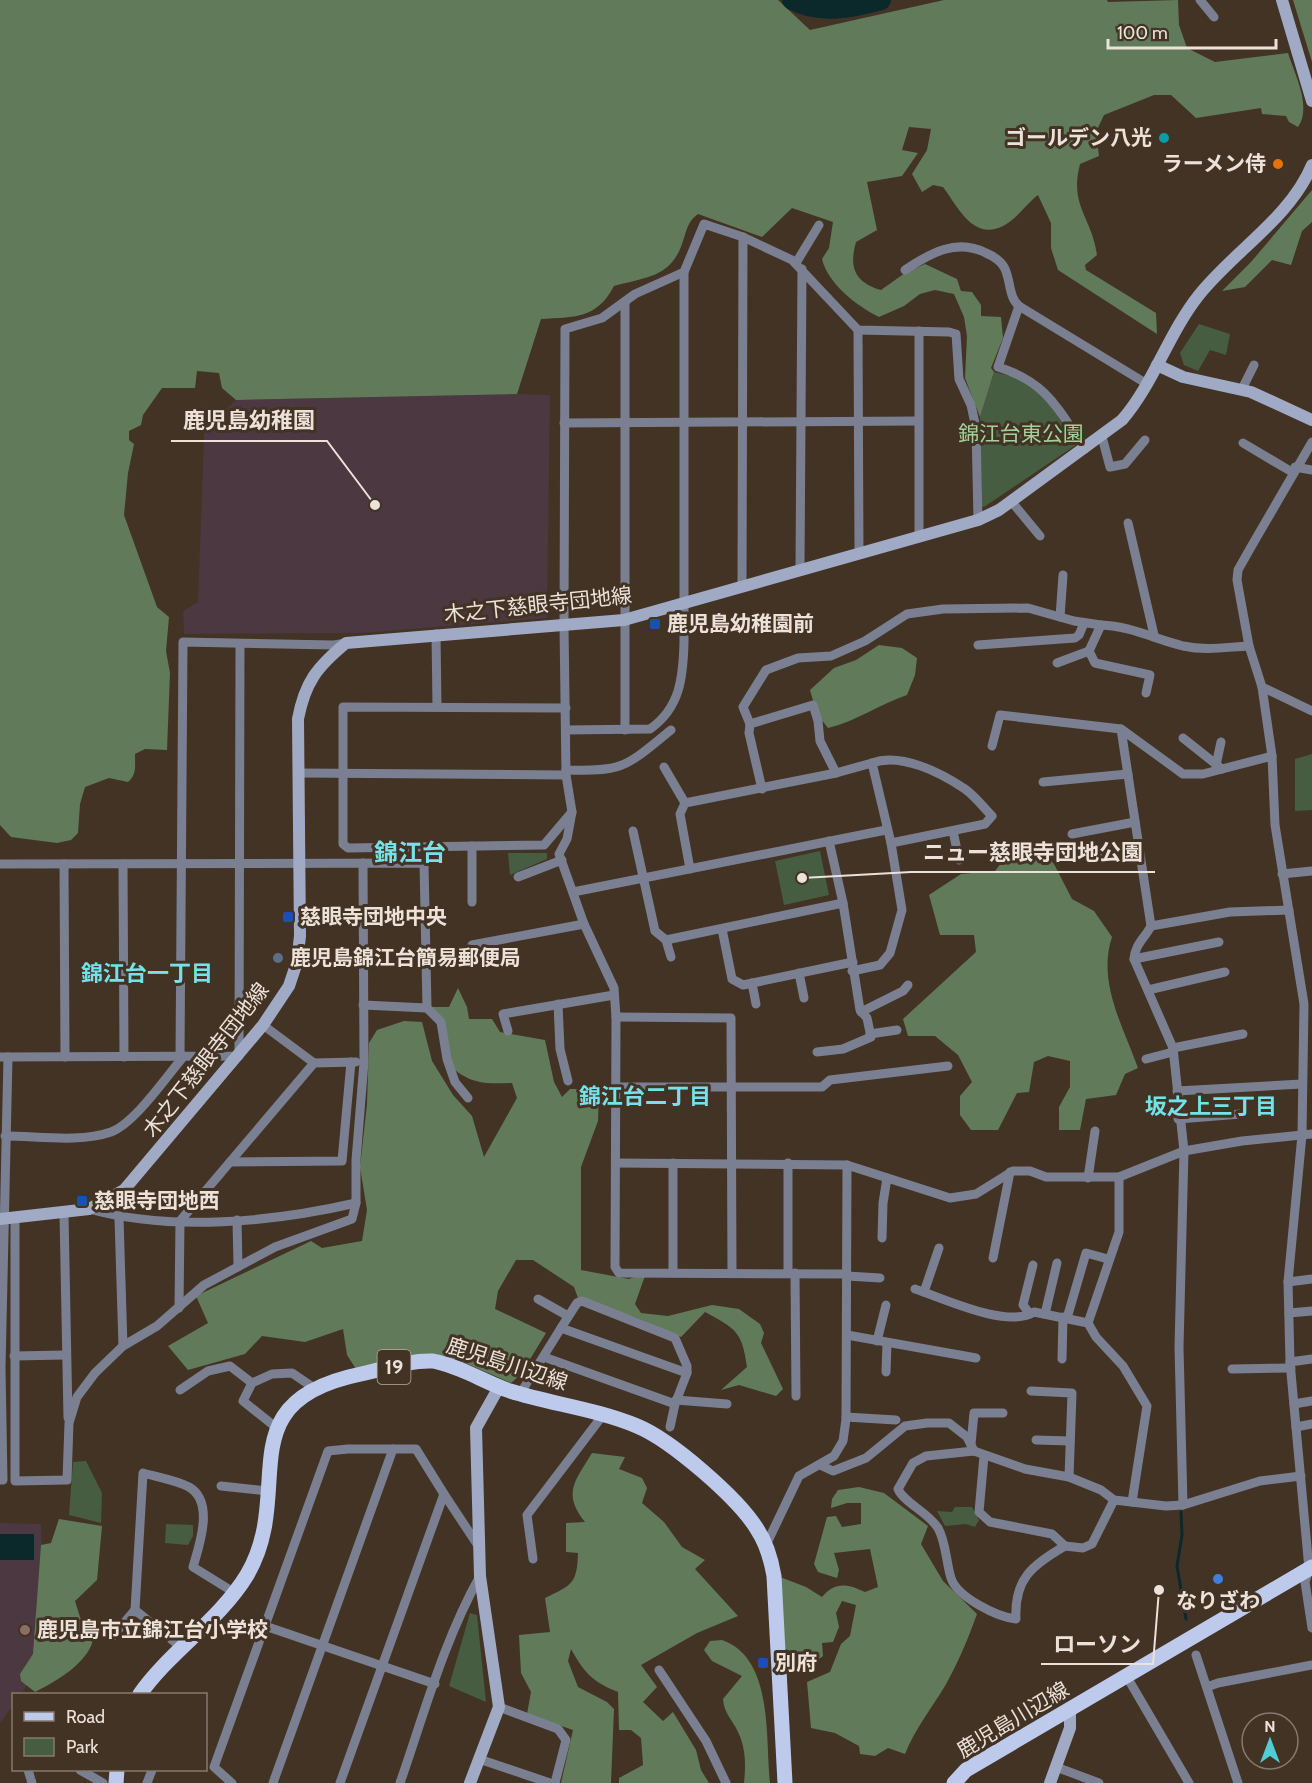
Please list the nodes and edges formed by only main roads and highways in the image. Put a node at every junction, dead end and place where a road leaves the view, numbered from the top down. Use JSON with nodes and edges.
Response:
{"nodes":[{"id":1,"x":1310,"y":1568,"type":"edge"},
{"id":2,"x":142,"y":1693,"type":"edge"},
{"id":3,"x":785,"y":1783,"type":"edge"},
{"id":4,"x":954,"y":1783,"type":"edge"}],
"edges":[{"from":1,"to":4,"type":"main road","name":"鹿児島川辺線"},
{"from":2,"to":3,"type":"main road","name":"鹿児島川辺線","number":"19"}]}
